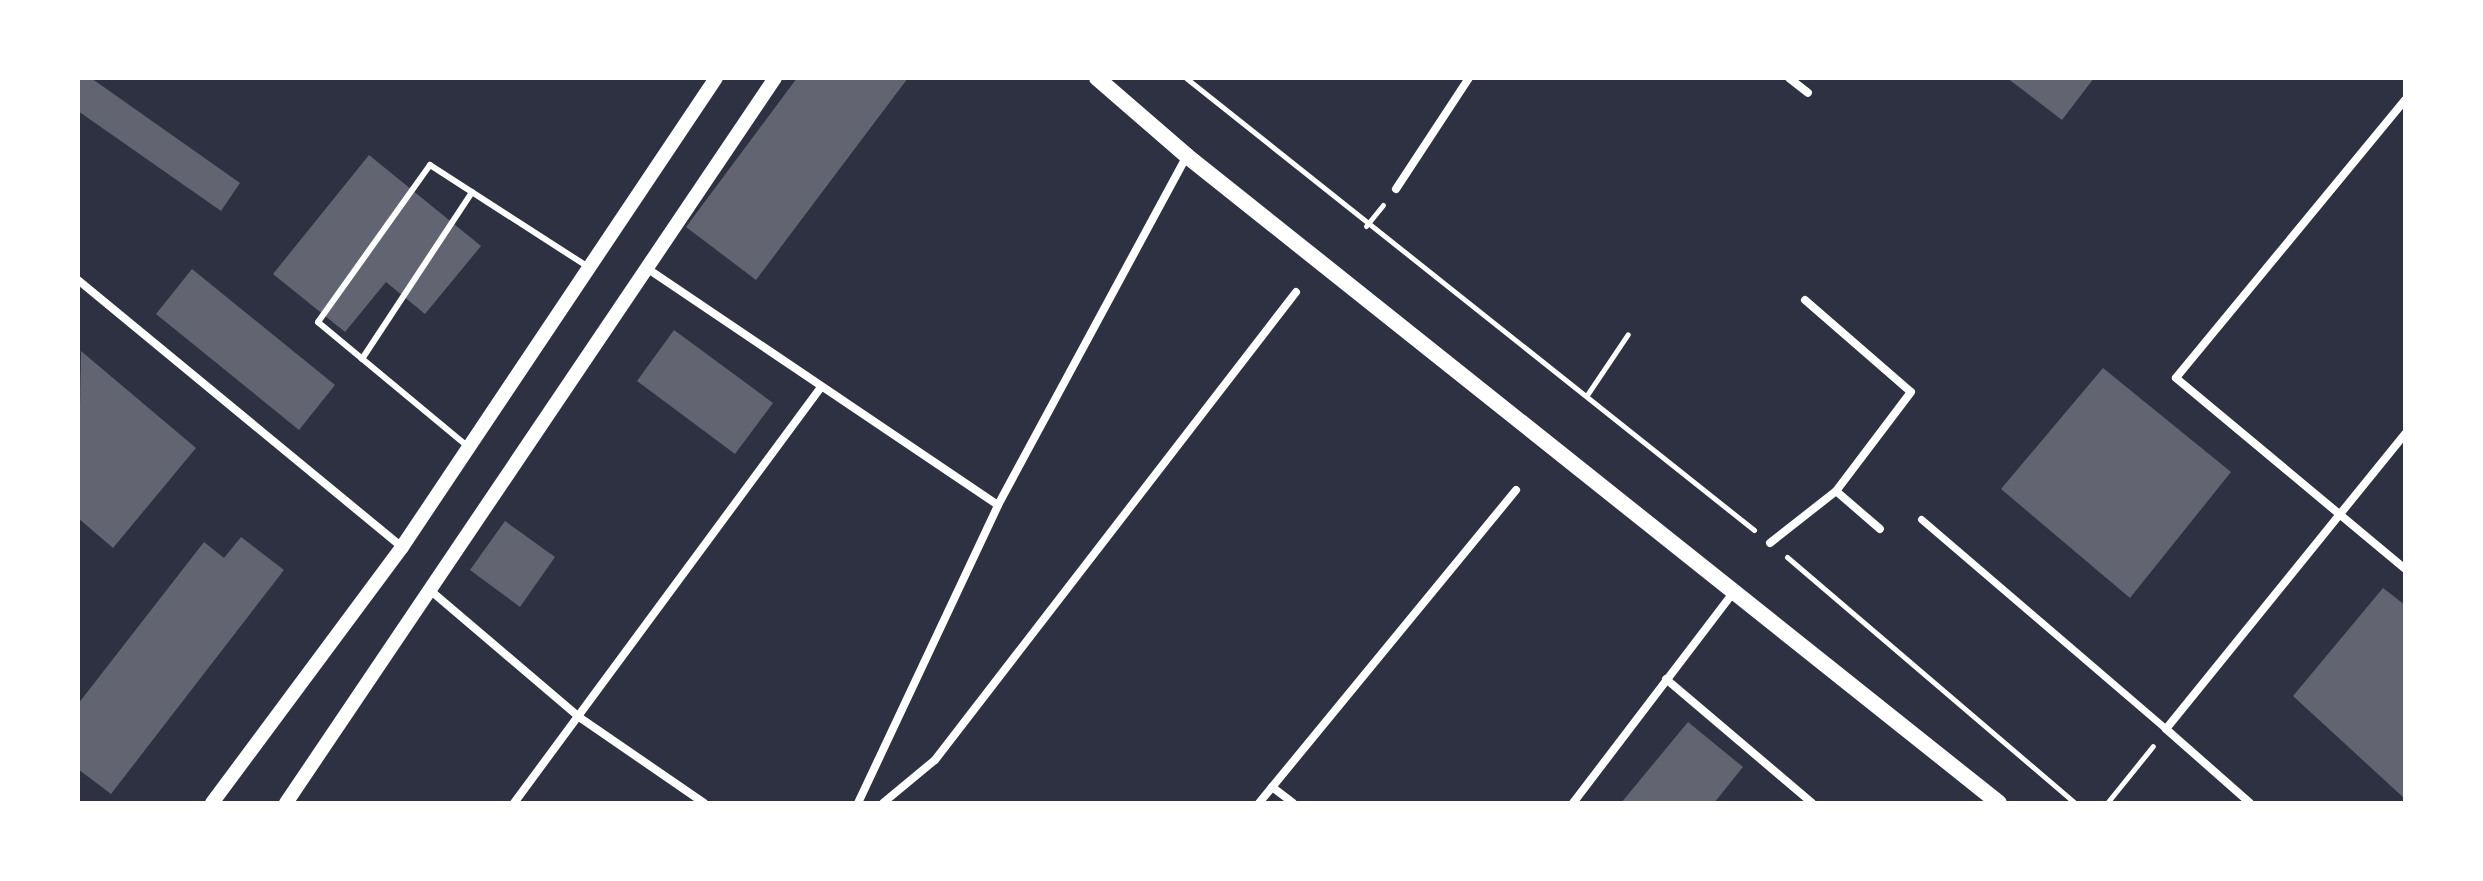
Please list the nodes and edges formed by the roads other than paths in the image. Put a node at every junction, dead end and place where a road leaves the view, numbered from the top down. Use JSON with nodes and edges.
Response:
{"nodes":[{"id":1,"x":716,"y":78,"type":"edge"},
{"id":2,"x":775,"y":78,"type":"edge"},
{"id":3,"x":1097,"y":78,"type":"edge"},
{"id":4,"x":1469,"y":78,"type":"edge"},
{"id":5,"x":1789,"y":78,"type":"edge"},
{"id":6,"x":1808,"y":93,"type":"dead end"},
{"id":7,"x":2405,"y":100,"type":"edge"},
{"id":8,"x":1187,"y":156,"type":"junction"},
{"id":9,"x":1396,"y":189,"type":"dead end"},
{"id":10,"x":472,"y":192,"type":"junction"},
{"id":11,"x":591,"y":269,"type":"junction"},
{"id":12,"x":648,"y":269,"type":"junction"},
{"id":13,"x":78,"y":280,"type":"edge"},
{"id":14,"x":1296,"y":292,"type":"dead end"},
{"id":15,"x":1805,"y":300,"type":"dead end"},
{"id":16,"x":362,"y":359,"type":"junction"},
{"id":17,"x":821,"y":387,"type":"junction"},
{"id":18,"x":2405,"y":434,"type":"edge"},
{"id":19,"x":466,"y":445,"type":"junction"},
{"id":20,"x":1516,"y":490,"type":"dead end"},
{"id":21,"x":1836,"y":491,"type":"junction"},
{"id":22,"x":998,"y":505,"type":"junction"},
{"id":23,"x":2340,"y":514,"type":"junction"},
{"id":24,"x":1921,"y":519,"type":"dead end"},
{"id":25,"x":1880,"y":529,"type":"dead end"},
{"id":26,"x":1770,"y":543,"type":"road end"},
{"id":27,"x":402,"y":547,"type":"junction"},
{"id":28,"x":2405,"y":569,"type":"edge"},
{"id":29,"x":431,"y":591,"type":"junction"},
{"id":30,"x":1734,"y":592,"type":"junction"},
{"id":31,"x":1666,"y":679,"type":"junction"},
{"id":32,"x":579,"y":717,"type":"junction"},
{"id":33,"x":2166,"y":729,"type":"junction"},
{"id":34,"x":1272,"y":787,"type":"junction"},
{"id":35,"x":212,"y":803,"type":"edge"},
{"id":36,"x":286,"y":803,"type":"edge"},
{"id":37,"x":514,"y":803,"type":"edge"},
{"id":38,"x":704,"y":803,"type":"edge"},
{"id":39,"x":858,"y":803,"type":"edge"},
{"id":40,"x":883,"y":803,"type":"edge"},
{"id":41,"x":1259,"y":803,"type":"edge"},
{"id":42,"x":1293,"y":803,"type":"edge"},
{"id":43,"x":1573,"y":803,"type":"edge"},
{"id":44,"x":1812,"y":803,"type":"edge"},
{"id":45,"x":1999,"y":803,"type":"edge"},
{"id":46,"x":2250,"y":803,"type":"edge"}],
"edges":[{"from":1,"to":11,"type":"street"},
{"from":2,"to":12,"type":"street"},
{"from":3,"to":8,"type":"main road"},
{"from":4,"to":9,"type":"street"},
{"from":5,"to":6,"type":"street"},
{"from":7,"to":23,"type":"street"},
{"from":8,"to":22,"type":"street"},
{"from":8,"to":30,"type":"main road"},
{"from":10,"to":11,"type":"lane"},
{"from":10,"to":16,"type":"lane"},
{"from":10,"to":16,"type":"lane"},
{"from":11,"to":19,"type":"street"},
{"from":12,"to":17,"type":"street"},
{"from":12,"to":29,"type":"street"},
{"from":13,"to":27,"type":"street"},
{"from":14,"to":40,"type":"street"},
{"from":15,"to":21,"type":"street"},
{"from":16,"to":19,"type":"lane"},
{"from":17,"to":22,"type":"street"},
{"from":17,"to":32,"type":"street"},
{"from":18,"to":23,"type":"street"},
{"from":19,"to":27,"type":"street"},
{"from":20,"to":34,"type":"street"},
{"from":21,"to":25,"type":"street"},
{"from":21,"to":26,"type":"street"},
{"from":22,"to":39,"type":"street"},
{"from":23,"to":28,"type":"street"},
{"from":23,"to":33,"type":"street"},
{"from":24,"to":33,"type":"street"},
{"from":27,"to":35,"type":"street"},
{"from":29,"to":32,"type":"street"},
{"from":29,"to":36,"type":"street"},
{"from":30,"to":31,"type":"street"},
{"from":30,"to":45,"type":"main road"},
{"from":31,"to":43,"type":"street"},
{"from":31,"to":44,"type":"street"},
{"from":32,"to":37,"type":"street"},
{"from":32,"to":38,"type":"street"},
{"from":33,"to":46,"type":"street"},
{"from":34,"to":41,"type":"street"},
{"from":34,"to":42,"type":"street"}]}
